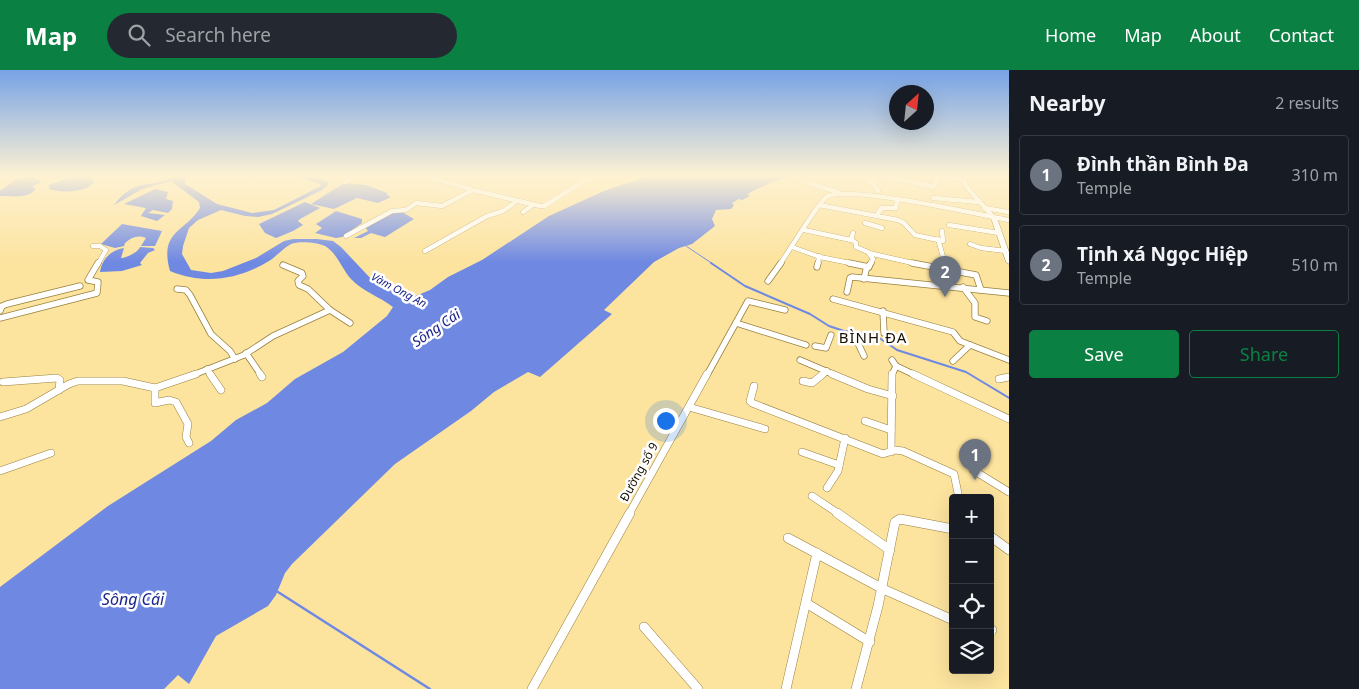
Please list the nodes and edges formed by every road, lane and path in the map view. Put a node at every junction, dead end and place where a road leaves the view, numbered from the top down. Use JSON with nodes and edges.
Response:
{"nodes":[{"id":1,"x":446,"y":204,"type":"edge"},
{"id":2,"x":513,"y":204,"type":"edge"},
{"id":3,"x":528,"y":204,"type":"edge"},
{"id":4,"x":547,"y":204,"type":"edge"},
{"id":5,"x":897,"y":204,"type":"edge"},
{"id":6,"x":918,"y":204,"type":"edge"},
{"id":7,"x":980,"y":204,"type":"edge"},
{"id":8,"x":532,"y":205,"type":"junction"},
{"id":9,"x":819,"y":205,"type":"joint"},
{"id":10,"x":984,"y":208,"type":"junction"},
{"id":11,"x":523,"y":212,"type":"dead end"},
{"id":12,"x":1009,"y":212,"type":"edge"},
{"id":13,"x":878,"y":213,"type":"dead end"},
{"id":14,"x":866,"y":214,"type":"junction"},
{"id":15,"x":994,"y":218,"type":"junction"},
{"id":16,"x":1009,"y":220,"type":"edge"},
{"id":17,"x":865,"y":223,"type":"junction"},
{"id":18,"x":949,"y":225,"type":"dead end"},
{"id":19,"x":882,"y":228,"type":"dead end"},
{"id":20,"x":804,"y":230,"type":"junction"},
{"id":21,"x":864,"y":231,"type":"dead end"},
{"id":22,"x":942,"y":231,"type":"dead end"},
{"id":23,"x":853,"y":232,"type":"dead end"},
{"id":24,"x":999,"y":233,"type":"junction"},
{"id":25,"x":346,"y":236,"type":"dead end"},
{"id":26,"x":852,"y":240,"type":"junction"},
{"id":27,"x":938,"y":240,"type":"junction"},
{"id":28,"x":970,"y":244,"type":"dead end"},
{"id":29,"x":93,"y":246,"type":"dead end"},
{"id":30,"x":792,"y":247,"type":"junction"},
{"id":31,"x":425,"y":251,"type":"dead end"},
{"id":32,"x":869,"y":252,"type":"junction"},
{"id":33,"x":819,"y":256,"type":"junction"},
{"id":34,"x":1008,"y":257,"type":"edge"},
{"id":35,"x":283,"y":265,"type":"dead end"},
{"id":36,"x":817,"y":267,"type":"dead end"},
{"id":37,"x":869,"y":267,"type":"junction"},
{"id":38,"x":947,"y":270,"type":"junction"},
{"id":39,"x":864,"y":279,"type":"junction"},
{"id":40,"x":768,"y":281,"type":"dead end"},
{"id":41,"x":80,"y":286,"type":"dead end"},
{"id":42,"x":963,"y":287,"type":"junction"},
{"id":43,"x":177,"y":289,"type":"dead end"},
{"id":44,"x":981,"y":290,"type":"junction"},
{"id":45,"x":846,"y":292,"type":"dead end"},
{"id":46,"x":1009,"y":293,"type":"edge"},
{"id":47,"x":834,"y":299,"type":"dead end"},
{"id":48,"x":330,"y":310,"type":"junction"},
{"id":49,"x":785,"y":310,"type":"dead end"},
{"id":50,"x":0,"y":311,"type":"edge"},
{"id":51,"x":882,"y":312,"type":"junction"},
{"id":52,"x":0,"y":318,"type":"edge"},
{"id":53,"x":987,"y":321,"type":"dead end"},
{"id":54,"x":350,"y":323,"type":"dead end"},
{"id":55,"x":736,"y":323,"type":"junction"},
{"id":56,"x":884,"y":333,"type":"dead end"},
{"id":57,"x":831,"y":335,"type":"dead end"},
{"id":58,"x":857,"y":341,"type":"dead end"},
{"id":59,"x":806,"y":345,"type":"dead end"},
{"id":60,"x":970,"y":345,"type":"junction"},
{"id":61,"x":815,"y":346,"type":"dead end"},
{"id":62,"x":246,"y":354,"type":"junction"},
{"id":63,"x":864,"y":356,"type":"dead end"},
{"id":64,"x":235,"y":358,"type":"junction"},
{"id":65,"x":800,"y":360,"type":"dead end"},
{"id":66,"x":1009,"y":360,"type":"edge"},
{"id":67,"x":954,"y":362,"type":"dead end"},
{"id":68,"x":207,"y":369,"type":"junction"},
{"id":69,"x":827,"y":371,"type":"junction"},
{"id":70,"x":262,"y":377,"type":"dead end"},
{"id":71,"x":1009,"y":377,"type":"edge"},
{"id":72,"x":999,"y":379,"type":"dead end"},
{"id":73,"x":803,"y":381,"type":"dead end"},
{"id":74,"x":3,"y":382,"type":"dead end"},
{"id":75,"x":754,"y":386,"type":"dead end"},
{"id":76,"x":155,"y":388,"type":"junction"},
{"id":77,"x":59,"y":390,"type":"junction"},
{"id":78,"x":221,"y":390,"type":"dead end"},
{"id":79,"x":893,"y":396,"type":"junction"},
{"id":80,"x":689,"y":407,"type":"junction"},
{"id":81,"x":0,"y":417,"type":"edge"},
{"id":82,"x":1009,"y":419,"type":"edge"},
{"id":83,"x":865,"y":421,"type":"dead end"},
{"id":84,"x":765,"y":429,"type":"dead end"},
{"id":85,"x":891,"y":430,"type":"junction"},
{"id":86,"x":845,"y":438,"type":"junction"},
{"id":87,"x":189,"y":444,"type":"dead end"},
{"id":88,"x":802,"y":452,"type":"dead end"},
{"id":89,"x":891,"y":452,"type":"junction"},
{"id":90,"x":50,"y":453,"type":"dead end"},
{"id":91,"x":840,"y":465,"type":"junction"},
{"id":92,"x":973,"y":470,"type":"dead end"},
{"id":93,"x":0,"y":471,"type":"edge"},
{"id":94,"x":827,"y":488,"type":"dead end"},
{"id":95,"x":1009,"y":492,"type":"edge"},
{"id":96,"x":958,"y":494,"type":"edge"},
{"id":97,"x":812,"y":496,"type":"dead end"},
{"id":98,"x":949,"y":528,"type":"edge"},
{"id":99,"x":788,"y":538,"type":"dead end"},
{"id":100,"x":994,"y":539,"type":"edge"},
{"id":101,"x":890,"y":550,"type":"junction"},
{"id":102,"x":1009,"y":550,"type":"edge"},
{"id":103,"x":817,"y":553,"type":"junction"},
{"id":104,"x":883,"y":589,"type":"junction"},
{"id":105,"x":806,"y":603,"type":"junction"},
{"id":106,"x":949,"y":618,"type":"edge"},
{"id":107,"x":644,"y":627,"type":"dead end"},
{"id":108,"x":870,"y":642,"type":"junction"},
{"id":109,"x":532,"y":689,"type":"edge"},
{"id":110,"x":698,"y":689,"type":"edge"},
{"id":111,"x":786,"y":689,"type":"edge"},
{"id":112,"x":856,"y":689,"type":"edge"}],
"edges":[{"from":1,"to":25,"type":"street"},
{"from":2,"to":31,"type":"street"},
{"from":3,"to":8,"type":"street"},
{"from":4,"to":8,"type":"street"},
{"from":5,"to":13,"type":"street"},
{"from":6,"to":15,"type":"street"},
{"from":7,"to":10,"type":"main road"},
{"from":8,"to":11,"type":"street"},
{"from":9,"to":14,"type":"street"},
{"from":9,"to":20,"type":"street"},
{"from":10,"to":12,"type":"street"},
{"from":10,"to":15,"type":"main road"},
{"from":14,"to":17,"type":"street"},
{"from":14,"to":27,"type":"street"},
{"from":15,"to":16,"type":"street"},
{"from":15,"to":24,"type":"main road"},
{"from":17,"to":19,"type":"street"},
{"from":17,"to":21,"type":"street"},
{"from":18,"to":24,"type":"street"},
{"from":20,"to":26,"type":"street"},
{"from":20,"to":30,"type":"street"},
{"from":22,"to":27,"type":"street"},
{"from":23,"to":26,"type":"street"},
{"from":24,"to":34,"type":"main road"},
{"from":26,"to":32,"type":"street"},
{"from":27,"to":38,"type":"street"},
{"from":28,"to":34,"type":"street"},
{"from":29,"to":52,"type":"street"},
{"from":30,"to":33,"type":"street"},
{"from":30,"to":40,"type":"street"},
{"from":32,"to":37,"type":"street"},
{"from":32,"to":38,"type":"street"},
{"from":33,"to":36,"type":"street"},
{"from":33,"to":37,"type":"street"},
{"from":35,"to":48,"type":"street"},
{"from":37,"to":39,"type":"street"},
{"from":38,"to":44,"type":"street"},
{"from":39,"to":42,"type":"street"},
{"from":39,"to":45,"type":"street"},
{"from":41,"to":50,"type":"street"},
{"from":42,"to":44,"type":"street"},
{"from":42,"to":53,"type":"street"},
{"from":43,"to":64,"type":"street"},
{"from":44,"to":46,"type":"street"},
{"from":47,"to":51,"type":"street"},
{"from":48,"to":54,"type":"street"},
{"from":48,"to":62,"type":"street"},
{"from":49,"to":55,"type":"street","name":"Đường số 9"},
{"from":51,"to":56,"type":"street"},
{"from":51,"to":60,"type":"street"},
{"from":55,"to":59,"type":"street"},
{"from":55,"to":80,"type":"street","name":"Đường số 9"},
{"from":57,"to":61,"type":"street"},
{"from":58,"to":63,"type":"street"},
{"from":60,"to":66,"type":"street"},
{"from":60,"to":67,"type":"street"},
{"from":62,"to":64,"type":"street"},
{"from":62,"to":70,"type":"street"},
{"from":64,"to":68,"type":"street"},
{"from":65,"to":69,"type":"street"},
{"from":68,"to":76,"type":"street"},
{"from":68,"to":78,"type":"street"},
{"from":69,"to":73,"type":"street"},
{"from":69,"to":79,"type":"street"},
{"from":71,"to":72,"type":"street"},
{"from":74,"to":77,"type":"street"},
{"from":75,"to":86,"type":"street"},
{"from":76,"to":77,"type":"street"},
{"from":76,"to":87,"type":"street"},
{"from":77,"to":81,"type":"street"},
{"from":79,"to":82,"type":"street"},
{"from":79,"to":85,"type":"street"},
{"from":80,"to":84,"type":"street"},
{"from":80,"to":109,"type":"street","name":"Đường số 9"},
{"from":83,"to":85,"type":"street"},
{"from":85,"to":89,"type":"street"},
{"from":86,"to":89,"type":"street"},
{"from":86,"to":91,"type":"street"},
{"from":88,"to":91,"type":"street"},
{"from":89,"to":96,"type":"street"},
{"from":90,"to":93,"type":"street"},
{"from":91,"to":94,"type":"street"},
{"from":92,"to":95,"type":"street"},
{"from":97,"to":101,"type":"street"},
{"from":98,"to":101,"type":"street"},
{"from":99,"to":103,"type":"street"},
{"from":100,"to":102,"type":"street"},
{"from":101,"to":104,"type":"street"},
{"from":103,"to":104,"type":"street"},
{"from":103,"to":105,"type":"street"},
{"from":104,"to":106,"type":"street"},
{"from":104,"to":108,"type":"street"},
{"from":105,"to":108,"type":"street"},
{"from":105,"to":111,"type":"street"},
{"from":107,"to":110,"type":"street"},
{"from":108,"to":112,"type":"street"}]}
